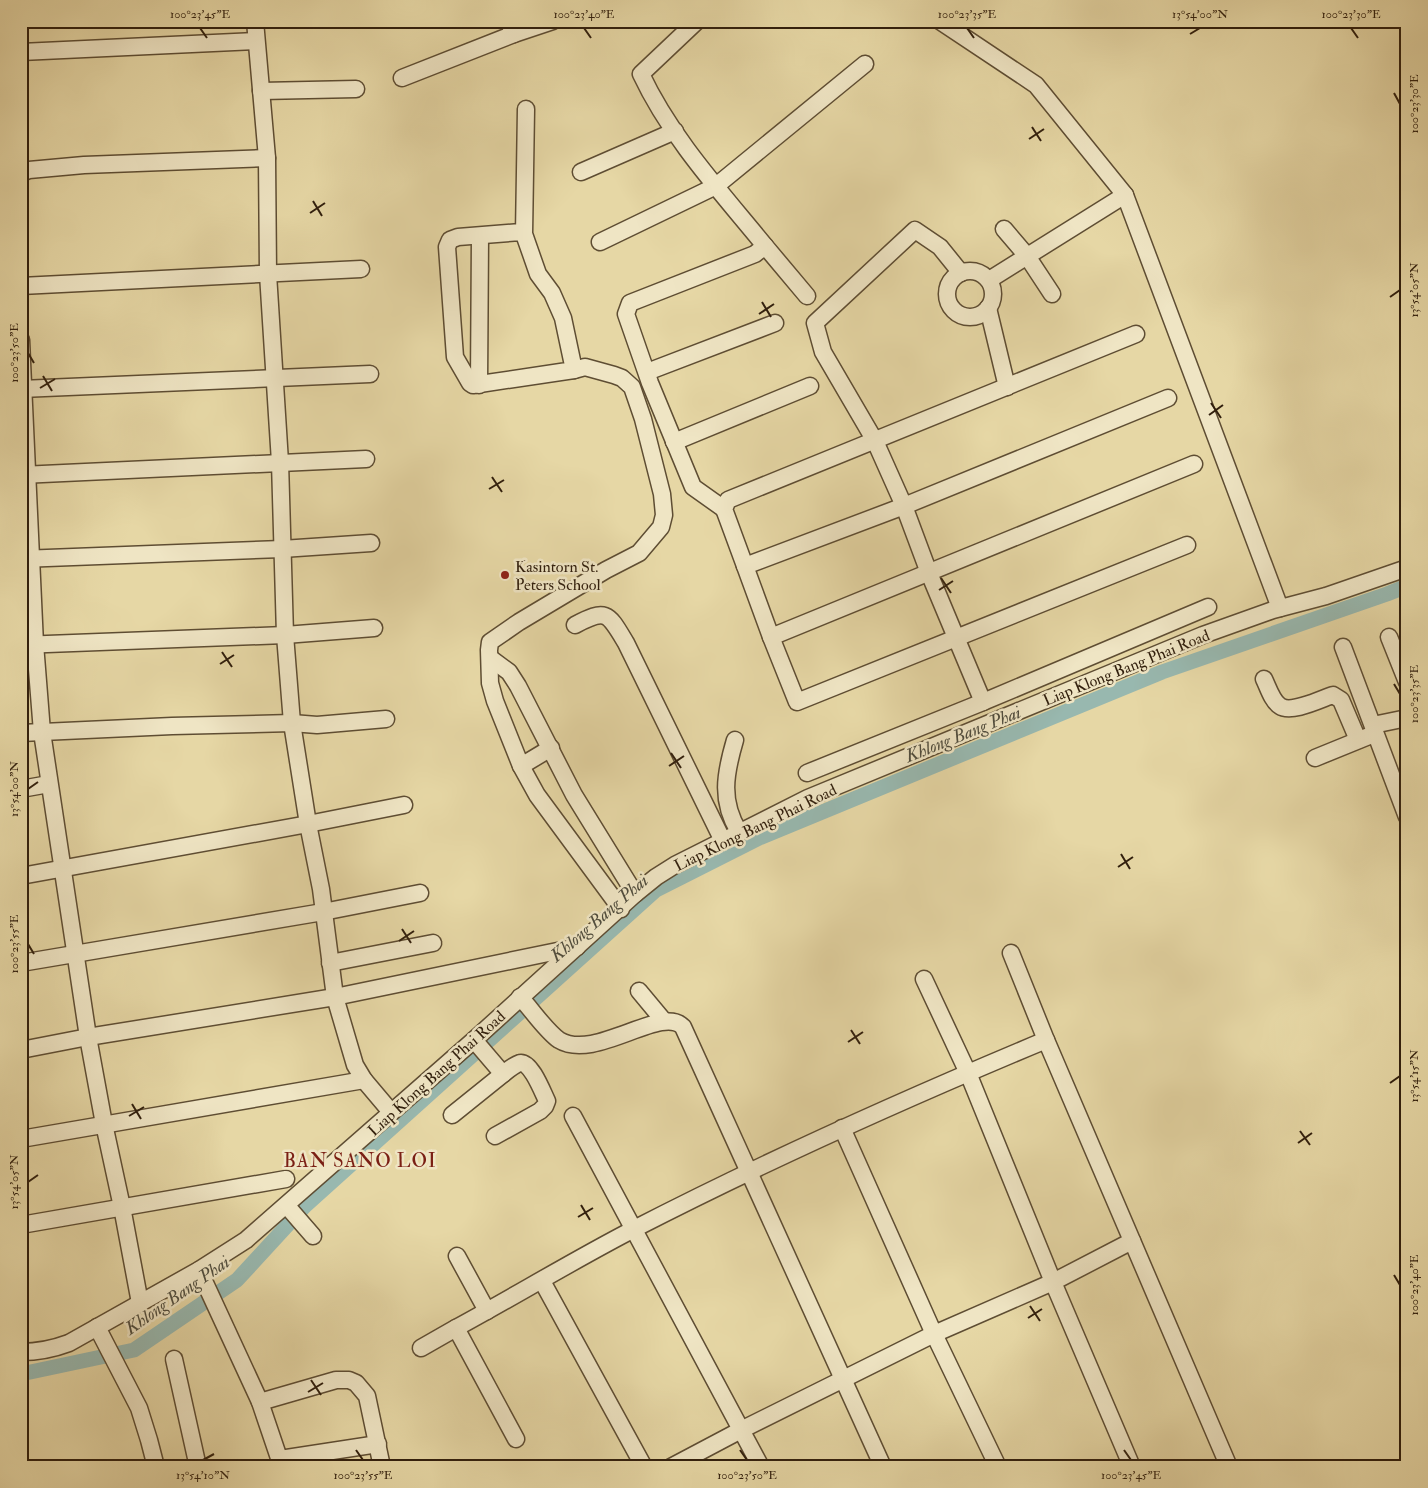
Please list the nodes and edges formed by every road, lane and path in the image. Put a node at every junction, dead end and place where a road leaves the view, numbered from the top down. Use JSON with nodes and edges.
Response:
{"nodes":[{"id":1,"x":255,"y":21,"type":"edge"},
{"id":2,"x":553,"y":21,"type":"edge"},
{"id":3,"x":697,"y":21,"type":"edge"},
{"id":4,"x":940,"y":21,"type":"edge"},
{"id":5,"x":511,"y":28,"type":"edge"},
{"id":6,"x":256,"y":41,"type":"junction"},
{"id":7,"x":21,"y":52,"type":"edge"},
{"id":8,"x":865,"y":64,"type":"dead end"},
{"id":9,"x":402,"y":78,"type":"dead end"},
{"id":10,"x":356,"y":89,"type":"dead end"},
{"id":11,"x":261,"y":91,"type":"junction"},
{"id":12,"x":526,"y":108,"type":"dead end"},
{"id":13,"x":675,"y":131,"type":"junction"},
{"id":14,"x":266,"y":158,"type":"junction"},
{"id":15,"x":24,"y":170,"type":"edge"},
{"id":16,"x":581,"y":172,"type":"dead end"},
{"id":17,"x":716,"y":186,"type":"junction"},
{"id":18,"x":1125,"y":195,"type":"junction"},
{"id":19,"x":1004,"y":229,"type":"dead end"},
{"id":20,"x":524,"y":234,"type":"junction"},
{"id":21,"x":480,"y":236,"type":"junction"},
{"id":22,"x":600,"y":242,"type":"dead end"},
{"id":23,"x":765,"y":246,"type":"junction"},
{"id":24,"x":1027,"y":256,"type":"junction"},
{"id":25,"x":361,"y":269,"type":"dead end"},
{"id":26,"x":960,"y":273,"type":"junction"},
{"id":27,"x":268,"y":274,"type":"junction"},
{"id":28,"x":989,"y":280,"type":"junction"},
{"id":29,"x":21,"y":286,"type":"edge"},
{"id":30,"x":1052,"y":294,"type":"dead end"},
{"id":31,"x":806,"y":296,"type":"dead end"},
{"id":32,"x":988,"y":308,"type":"junction"},
{"id":33,"x":775,"y":323,"type":"dead end"},
{"id":34,"x":1136,"y":334,"type":"dead end"},
{"id":35,"x":21,"y":340,"type":"edge"},
{"id":36,"x":574,"y":370,"type":"junction"},
{"id":37,"x":646,"y":372,"type":"junction"},
{"id":38,"x":370,"y":374,"type":"dead end"},
{"id":39,"x":274,"y":378,"type":"junction"},
{"id":40,"x":479,"y":385,"type":"junction"},
{"id":41,"x":810,"y":386,"type":"dead end"},
{"id":42,"x":1007,"y":387,"type":"junction"},
{"id":43,"x":22,"y":389,"type":"edge"},
{"id":44,"x":1168,"y":398,"type":"dead end"},
{"id":45,"x":875,"y":441,"type":"junction"},
{"id":46,"x":674,"y":442,"type":"junction"},
{"id":47,"x":366,"y":459,"type":"dead end"},
{"id":48,"x":280,"y":462,"type":"junction"},
{"id":49,"x":1194,"y":464,"type":"dead end"},
{"id":50,"x":24,"y":475,"type":"edge"},
{"id":51,"x":904,"y":506,"type":"junction"},
{"id":52,"x":724,"y":509,"type":"junction"},
{"id":53,"x":371,"y":543,"type":"dead end"},
{"id":54,"x":1187,"y":545,"type":"dead end"},
{"id":55,"x":282,"y":549,"type":"junction"},
{"id":56,"x":26,"y":559,"type":"edge"},
{"id":57,"x":745,"y":566,"type":"junction"},
{"id":58,"x":1407,"y":568,"type":"edge"},
{"id":59,"x":929,"y":573,"type":"junction"},
{"id":60,"x":1208,"y":607,"type":"dead end"},
{"id":61,"x":1280,"y":608,"type":"junction"},
{"id":62,"x":575,"y":625,"type":"dead end"},
{"id":63,"x":374,"y":628,"type":"dead end"},
{"id":64,"x":285,"y":635,"type":"junction"},
{"id":65,"x":771,"y":637,"type":"junction"},
{"id":66,"x":955,"y":637,"type":"junction"},
{"id":67,"x":1389,"y":637,"type":"dead end"},
{"id":68,"x":28,"y":645,"type":"edge"},
{"id":69,"x":1343,"y":647,"type":"dead end"},
{"id":70,"x":490,"y":658,"type":"junction"},
{"id":71,"x":1264,"y":679,"type":"dead end"},
{"id":72,"x":1407,"y":682,"type":"edge"},
{"id":73,"x":983,"y":702,"type":"junction"},
{"id":74,"x":1407,"y":718,"type":"edge"},
{"id":75,"x":386,"y":719,"type":"dead end"},
{"id":76,"x":292,"y":723,"type":"junction"},
{"id":77,"x":1374,"y":729,"type":"junction"},
{"id":78,"x":42,"y":732,"type":"junction"},
{"id":79,"x":21,"y":733,"type":"edge"},
{"id":80,"x":735,"y":740,"type":"dead end"},
{"id":81,"x":1358,"y":740,"type":"junction"},
{"id":82,"x":551,"y":748,"type":"junction"},
{"id":83,"x":1314,"y":758,"type":"dead end"},
{"id":84,"x":521,"y":766,"type":"junction"},
{"id":85,"x":807,"y":773,"type":"dead end"},
{"id":86,"x":49,"y":784,"type":"junction"},
{"id":87,"x":21,"y":789,"type":"edge"},
{"id":88,"x":404,"y":805,"type":"dead end"},
{"id":89,"x":1407,"y":817,"type":"edge"},
{"id":90,"x":308,"y":824,"type":"junction"},
{"id":91,"x":739,"y":832,"type":"junction"},
{"id":92,"x":723,"y":841,"type":"junction"},
{"id":93,"x":63,"y":869,"type":"junction"},
{"id":94,"x":21,"y":876,"type":"edge"},
{"id":95,"x":420,"y":893,"type":"dead end"},
{"id":96,"x":635,"y":894,"type":"junction"},
{"id":97,"x":621,"y":909,"type":"junction"},
{"id":98,"x":323,"y":912,"type":"junction"},
{"id":99,"x":434,"y":943,"type":"dead end"},
{"id":100,"x":578,"y":947,"type":"junction"},
{"id":101,"x":76,"y":953,"type":"junction"},
{"id":102,"x":1011,"y":953,"type":"dead end"},
{"id":103,"x":21,"y":963,"type":"edge"},
{"id":104,"x":330,"y":963,"type":"junction"},
{"id":105,"x":924,"y":979,"type":"dead end"},
{"id":106,"x":639,"y":991,"type":"dead end"},
{"id":107,"x":335,"y":997,"type":"junction"},
{"id":108,"x":523,"y":1001,"type":"junction"},
{"id":109,"x":664,"y":1021,"type":"junction"},
{"id":110,"x":88,"y":1037,"type":"junction"},
{"id":111,"x":1046,"y":1040,"type":"junction"},
{"id":112,"x":476,"y":1043,"type":"junction"},
{"id":113,"x":21,"y":1050,"type":"edge"},
{"id":114,"x":501,"y":1071,"type":"junction"},
{"id":115,"x":968,"y":1073,"type":"junction"},
{"id":116,"x":364,"y":1080,"type":"junction"},
{"id":117,"x":391,"y":1112,"type":"junction"},
{"id":118,"x":452,"y":1115,"type":"dead end"},
{"id":119,"x":573,"y":1116,"type":"dead end"},
{"id":120,"x":104,"y":1124,"type":"junction"},
{"id":121,"x":842,"y":1128,"type":"junction"},
{"id":122,"x":495,"y":1136,"type":"dead end"},
{"id":123,"x":21,"y":1139,"type":"edge"},
{"id":124,"x":750,"y":1172,"type":"junction"},
{"id":125,"x":286,"y":1179,"type":"dead end"},
{"id":126,"x":122,"y":1207,"type":"junction"},
{"id":127,"x":289,"y":1209,"type":"junction"},
{"id":128,"x":21,"y":1225,"type":"edge"},
{"id":129,"x":308,"y":1230,"type":"dead end"},
{"id":130,"x":633,"y":1230,"type":"junction"},
{"id":131,"x":1132,"y":1241,"type":"junction"},
{"id":132,"x":457,"y":1256,"type":"dead end"},
{"id":133,"x":199,"y":1270,"type":"junction"},
{"id":134,"x":542,"y":1281,"type":"junction"},
{"id":135,"x":1052,"y":1282,"type":"junction"},
{"id":136,"x":140,"y":1303,"type":"junction"},
{"id":137,"x":487,"y":1311,"type":"junction"},
{"id":138,"x":97,"y":1327,"type":"junction"},
{"id":139,"x":456,"y":1328,"type":"junction"},
{"id":140,"x":934,"y":1334,"type":"junction"},
{"id":141,"x":421,"y":1348,"type":"dead end"},
{"id":142,"x":21,"y":1352,"type":"edge"},
{"id":143,"x":174,"y":1359,"type":"dead end"},
{"id":144,"x":842,"y":1379,"type":"junction"},
{"id":145,"x":260,"y":1402,"type":"junction"},
{"id":146,"x":741,"y":1430,"type":"junction"},
{"id":147,"x":516,"y":1439,"type":"dead end"},
{"id":148,"x":378,"y":1444,"type":"junction"},
{"id":149,"x":281,"y":1463,"type":"edge"},
{"id":150,"x":156,"y":1467,"type":"edge"},
{"id":151,"x":198,"y":1467,"type":"edge"},
{"id":152,"x":382,"y":1467,"type":"edge"},
{"id":153,"x":644,"y":1467,"type":"edge"},
{"id":154,"x":671,"y":1467,"type":"edge"},
{"id":155,"x":761,"y":1467,"type":"edge"},
{"id":156,"x":883,"y":1467,"type":"edge"},
{"id":157,"x":998,"y":1467,"type":"edge"},
{"id":158,"x":1132,"y":1467,"type":"edge"},
{"id":159,"x":1229,"y":1467,"type":"edge"}],
"edges":[{"from":1,"to":6,"type":"street"},
{"from":2,"to":5,"type":"street"},
{"from":3,"to":13,"type":"street"},
{"from":4,"to":18,"type":"street"},
{"from":5,"to":9,"type":"street"},
{"from":6,"to":7,"type":"street"},
{"from":6,"to":11,"type":"street"},
{"from":8,"to":17,"type":"street"},
{"from":10,"to":11,"type":"street"},
{"from":11,"to":14,"type":"street"},
{"from":12,"to":20,"type":"street"},
{"from":13,"to":16,"type":"street"},
{"from":13,"to":17,"type":"street"},
{"from":14,"to":15,"type":"street"},
{"from":14,"to":27,"type":"street"},
{"from":17,"to":22,"type":"street"},
{"from":17,"to":23,"type":"street"},
{"from":18,"to":24,"type":"street"},
{"from":18,"to":61,"type":"street"},
{"from":19,"to":24,"type":"street"},
{"from":20,"to":21,"type":"street"},
{"from":20,"to":36,"type":"street"},
{"from":21,"to":40,"type":"street"},
{"from":21,"to":40,"type":"street"},
{"from":23,"to":31,"type":"street"},
{"from":23,"to":37,"type":"street"},
{"from":24,"to":28,"type":"street"},
{"from":24,"to":30,"type":"street"},
{"from":25,"to":27,"type":"street"},
{"from":26,"to":28,"type":"street"},
{"from":26,"to":32,"type":"street"},
{"from":26,"to":45,"type":"street"},
{"from":27,"to":29,"type":"street"},
{"from":27,"to":39,"type":"street"},
{"from":28,"to":32,"type":"street"},
{"from":32,"to":42,"type":"street"},
{"from":33,"to":37,"type":"street"},
{"from":34,"to":42,"type":"street"},
{"from":35,"to":43,"type":"street"},
{"from":36,"to":40,"type":"street"},
{"from":36,"to":70,"type":"street"},
{"from":37,"to":46,"type":"street"},
{"from":38,"to":39,"type":"street"},
{"from":39,"to":43,"type":"street"},
{"from":39,"to":48,"type":"street"},
{"from":41,"to":46,"type":"street"},
{"from":42,"to":45,"type":"street"},
{"from":43,"to":50,"type":"street"},
{"from":44,"to":51,"type":"street"},
{"from":45,"to":51,"type":"street"},
{"from":45,"to":52,"type":"street"},
{"from":46,"to":52,"type":"street"},
{"from":47,"to":48,"type":"street"},
{"from":48,"to":50,"type":"street"},
{"from":48,"to":55,"type":"street"},
{"from":49,"to":59,"type":"street"},
{"from":50,"to":56,"type":"street"},
{"from":51,"to":57,"type":"street"},
{"from":51,"to":59,"type":"street"},
{"from":52,"to":57,"type":"street"},
{"from":53,"to":55,"type":"street"},
{"from":54,"to":66,"type":"street"},
{"from":55,"to":56,"type":"street"},
{"from":55,"to":64,"type":"street"},
{"from":56,"to":68,"type":"street"},
{"from":57,"to":65,"type":"street"},
{"from":58,"to":61,"type":"street","name":"Liap Klong Bang Phai Road"},
{"from":59,"to":65,"type":"street"},
{"from":59,"to":66,"type":"street"},
{"from":60,"to":73,"type":"street"},
{"from":61,"to":91,"type":"street","name":"Liap Klong Bang Phai Road"},
{"from":62,"to":92,"type":"street"},
{"from":63,"to":64,"type":"street"},
{"from":64,"to":68,"type":"street"},
{"from":64,"to":76,"type":"street"},
{"from":65,"to":66,"type":"street"},
{"from":66,"to":73,"type":"street"},
{"from":67,"to":72,"type":"street"},
{"from":68,"to":78,"type":"street"},
{"from":69,"to":77,"type":"street"},
{"from":70,"to":82,"type":"street"},
{"from":70,"to":84,"type":"street"},
{"from":71,"to":81,"type":"street"},
{"from":73,"to":85,"type":"street"},
{"from":74,"to":77,"type":"street"},
{"from":75,"to":76,"type":"street"},
{"from":76,"to":78,"type":"street"},
{"from":76,"to":90,"type":"street"},
{"from":77,"to":81,"type":"street"},
{"from":77,"to":89,"type":"street"},
{"from":78,"to":79,"type":"street"},
{"from":78,"to":86,"type":"street"},
{"from":80,"to":91,"type":"street"},
{"from":81,"to":83,"type":"street"},
{"from":82,"to":84,"type":"street"},
{"from":82,"to":96,"type":"street"},
{"from":84,"to":97,"type":"street"},
{"from":86,"to":87,"type":"street"},
{"from":86,"to":93,"type":"street"},
{"from":88,"to":90,"type":"street"},
{"from":90,"to":93,"type":"street"},
{"from":90,"to":98,"type":"street"},
{"from":91,"to":92,"type":"street","name":"Liap Klong Bang Phai Road"},
{"from":92,"to":96,"type":"street","name":"Liap Klong Bang Phai Road"},
{"from":93,"to":94,"type":"street"},
{"from":93,"to":101,"type":"street"},
{"from":95,"to":98,"type":"street"},
{"from":96,"to":97,"type":"street","name":"Liap Klong Bang Phai Road"},
{"from":97,"to":100,"type":"street","name":"Liap Klong Bang Phai Road"},
{"from":98,"to":101,"type":"street"},
{"from":98,"to":104,"type":"street"},
{"from":99,"to":104,"type":"street"},
{"from":100,"to":107,"type":"street"},
{"from":100,"to":108,"type":"street","name":"Liap Klong Bang Phai Road"},
{"from":101,"to":103,"type":"street"},
{"from":101,"to":110,"type":"street"},
{"from":102,"to":111,"type":"street"},
{"from":104,"to":107,"type":"street"},
{"from":105,"to":115,"type":"street"},
{"from":106,"to":109,"type":"street"},
{"from":107,"to":110,"type":"street"},
{"from":107,"to":116,"type":"street"},
{"from":108,"to":109,"type":"street"},
{"from":108,"to":112,"type":"street","name":"Liap Klong Bang Phai Road"},
{"from":109,"to":124,"type":"street"},
{"from":110,"to":113,"type":"street"},
{"from":110,"to":120,"type":"street"},
{"from":111,"to":115,"type":"street"},
{"from":111,"to":131,"type":"street"},
{"from":112,"to":114,"type":"street"},
{"from":112,"to":117,"type":"street","name":"Liap Klong Bang Phai Road"},
{"from":114,"to":118,"type":"street"},
{"from":114,"to":122,"type":"street"},
{"from":115,"to":121,"type":"street"},
{"from":115,"to":135,"type":"street"},
{"from":116,"to":117,"type":"street"},
{"from":116,"to":120,"type":"street"},
{"from":117,"to":127,"type":"street","name":"Liap Klong Bang Phai Road"},
{"from":119,"to":130,"type":"street"},
{"from":120,"to":123,"type":"street"},
{"from":120,"to":126,"type":"street"},
{"from":121,"to":124,"type":"street"},
{"from":121,"to":140,"type":"street"},
{"from":124,"to":130,"type":"street"},
{"from":124,"to":144,"type":"street"},
{"from":125,"to":126,"type":"street"},
{"from":126,"to":128,"type":"street"},
{"from":126,"to":136,"type":"street"},
{"from":127,"to":129,"type":"street"},
{"from":127,"to":133,"type":"street","name":"Liap Klong Bang Phai Road"},
{"from":130,"to":134,"type":"street"},
{"from":130,"to":146,"type":"street"},
{"from":131,"to":135,"type":"street"},
{"from":131,"to":159,"type":"street"},
{"from":132,"to":137,"type":"street"},
{"from":133,"to":136,"type":"street","name":"Liap Klong Bang Phai Road"},
{"from":133,"to":145,"type":"street"},
{"from":134,"to":137,"type":"street"},
{"from":134,"to":153,"type":"street"},
{"from":135,"to":140,"type":"street"},
{"from":135,"to":158,"type":"street"},
{"from":136,"to":138,"type":"street","name":"Liap Klong Bang Phai Road"},
{"from":137,"to":139,"type":"street"},
{"from":138,"to":142,"type":"street","name":"Liap Klong Bang Phai Road"},
{"from":138,"to":150,"type":"street"},
{"from":139,"to":141,"type":"street"},
{"from":139,"to":147,"type":"street"},
{"from":140,"to":144,"type":"street"},
{"from":140,"to":157,"type":"street"},
{"from":143,"to":151,"type":"street"},
{"from":144,"to":146,"type":"street"},
{"from":144,"to":156,"type":"street"},
{"from":145,"to":148,"type":"street"},
{"from":145,"to":149,"type":"street"},
{"from":146,"to":154,"type":"street"},
{"from":146,"to":155,"type":"street"},
{"from":148,"to":149,"type":"street"},
{"from":148,"to":152,"type":"street"}]}
